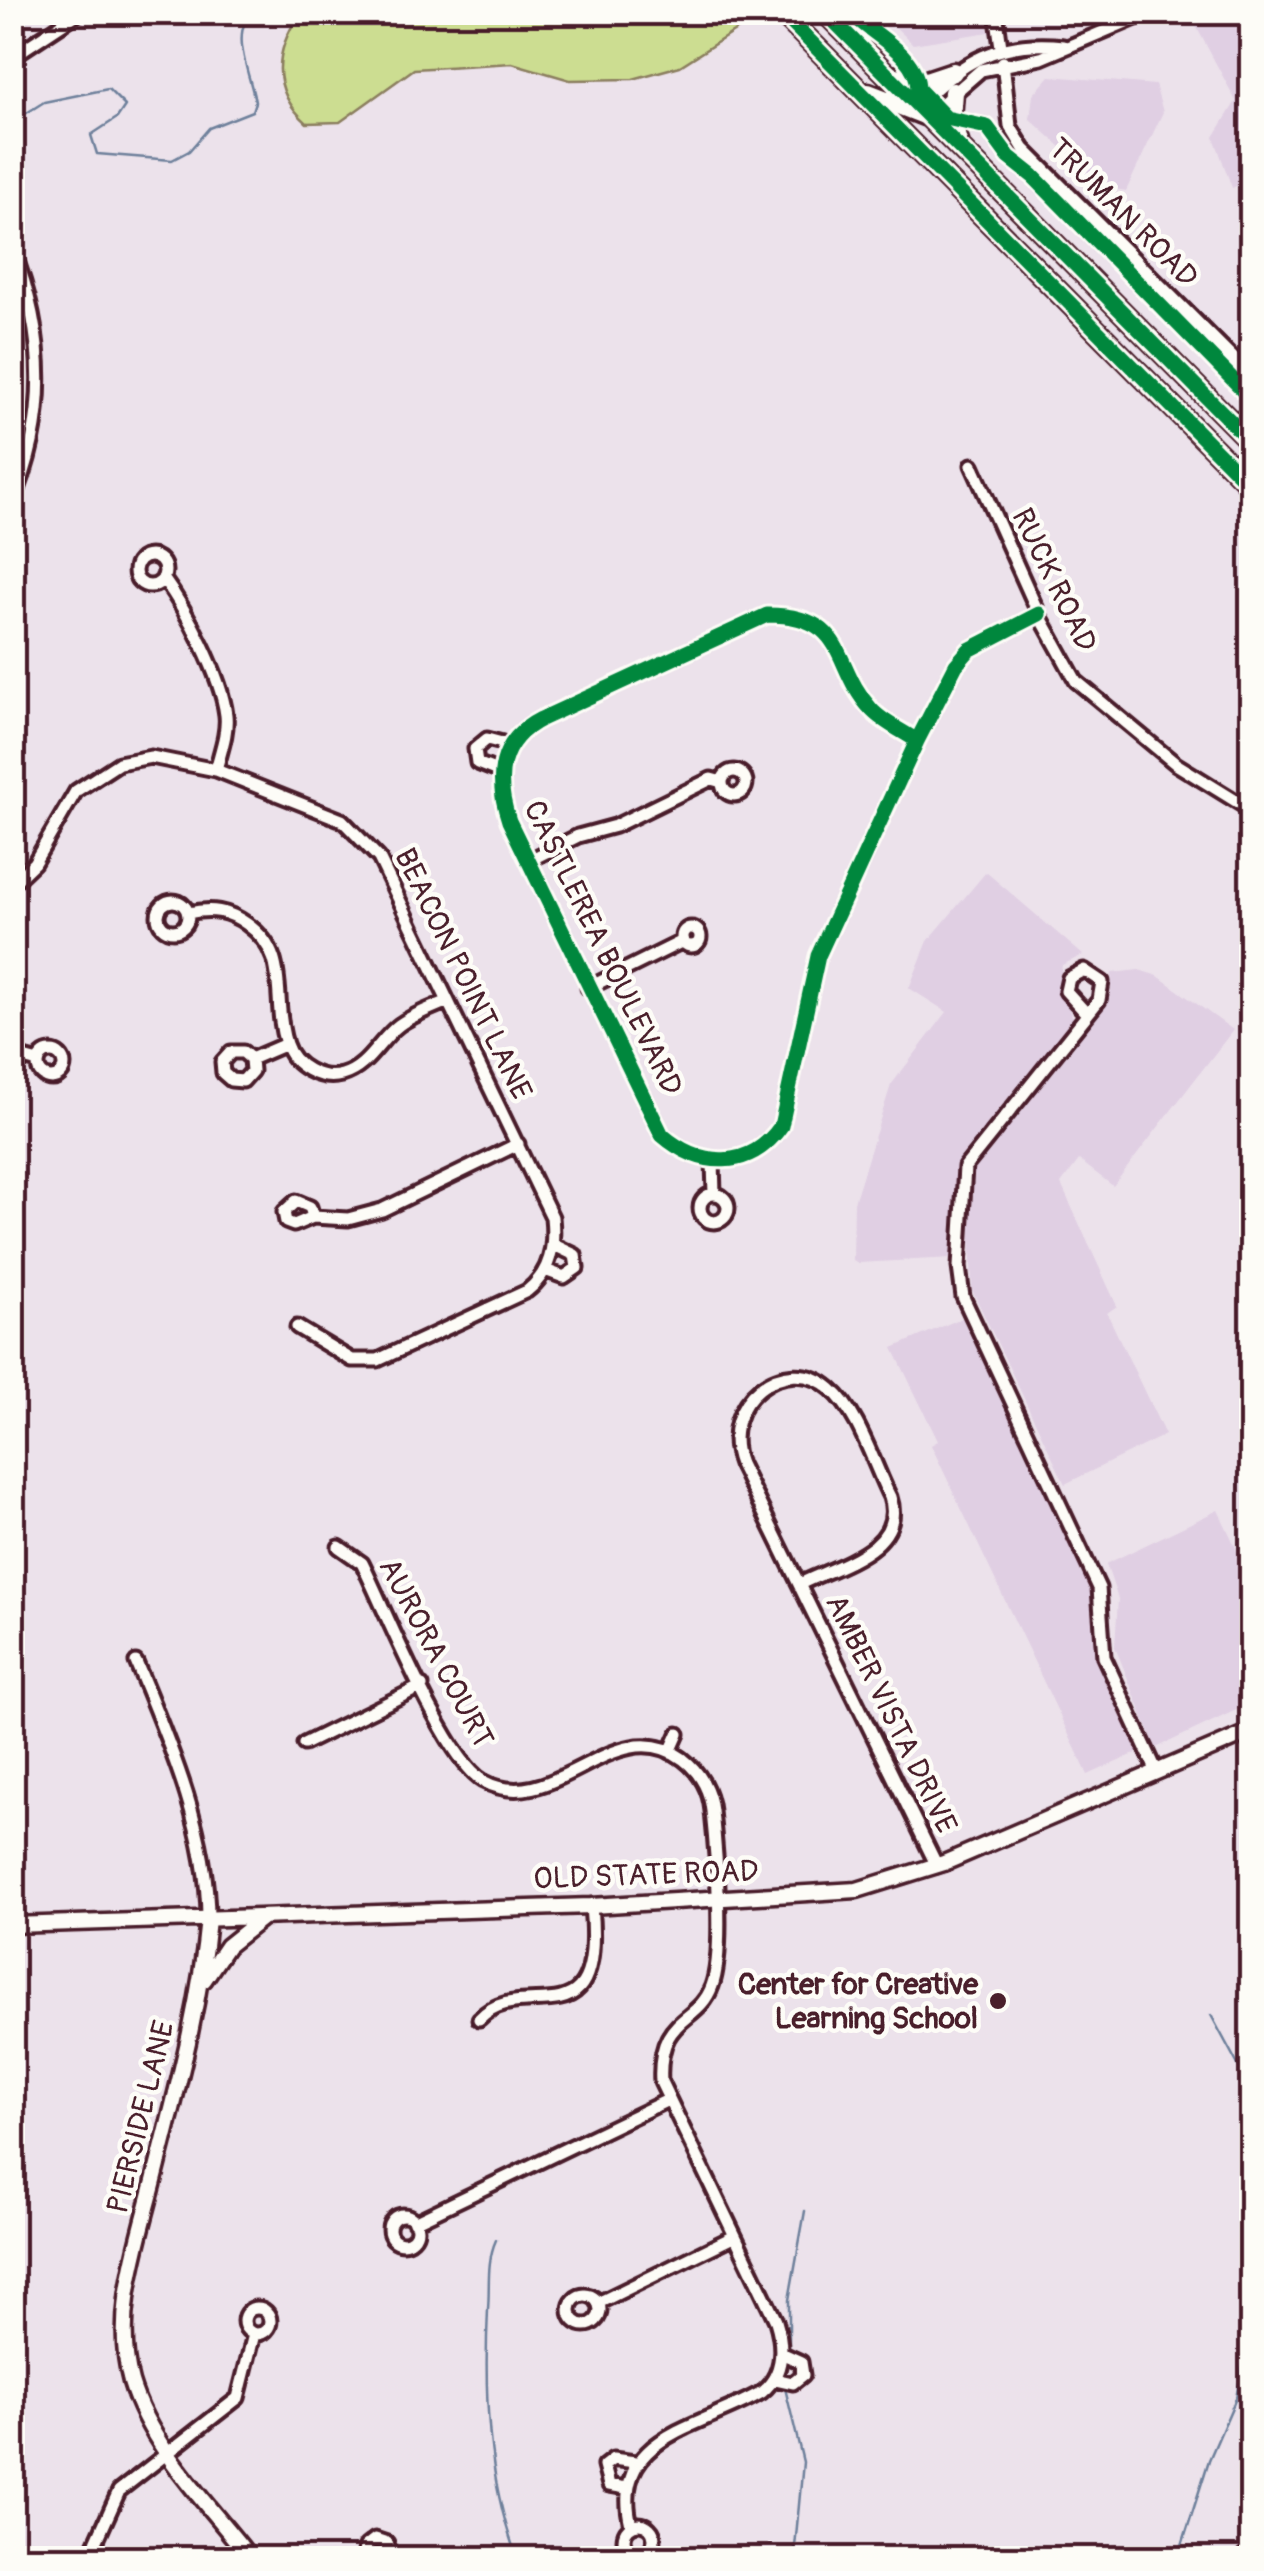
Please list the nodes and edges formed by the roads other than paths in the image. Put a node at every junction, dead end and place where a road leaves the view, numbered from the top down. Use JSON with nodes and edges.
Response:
{"nodes":[{"id":1,"x":80,"y":12,"type":"edge"},
{"id":2,"x":781,"y":12,"type":"edge"},
{"id":3,"x":825,"y":12,"type":"edge"},
{"id":4,"x":996,"y":12,"type":"edge"},
{"id":5,"x":1150,"y":12,"type":"edge"},
{"id":6,"x":1068,"y":46,"type":"junction"},
{"id":7,"x":1001,"y":47,"type":"junction"},
{"id":8,"x":12,"y":57,"type":"edge"},
{"id":9,"x":1002,"y":62,"type":"junction"},
{"id":10,"x":954,"y":72,"type":"junction"},
{"id":11,"x":886,"y":74,"type":"junction"},
{"id":12,"x":852,"y":84,"type":"junction"},
{"id":13,"x":953,"y":92,"type":"junction"},
{"id":14,"x":920,"y":112,"type":"junction"},
{"id":15,"x":917,"y":150,"type":"junction"},
{"id":16,"x":961,"y":150,"type":"junction"},
{"id":17,"x":12,"y":248,"type":"edge"},
{"id":18,"x":1252,"y":377,"type":"edge"},
{"id":19,"x":1252,"y":443,"type":"edge"},
{"id":20,"x":972,"y":465,"type":"dead end"},
{"id":21,"x":1252,"y":487,"type":"edge"},
{"id":22,"x":12,"y":504,"type":"edge"},
{"id":23,"x":163,"y":578,"type":"dead end"},
{"id":24,"x":1039,"y":614,"type":"junction"},
{"id":25,"x":917,"y":741,"type":"junction"},
{"id":26,"x":510,"y":745,"type":"junction"},
{"id":27,"x":216,"y":770,"type":"junction"},
{"id":28,"x":500,"y":772,"type":"junction"},
{"id":29,"x":722,"y":782,"type":"dead end"},
{"id":30,"x":1252,"y":811,"type":"edge"},
{"id":31,"x":528,"y":861,"type":"junction"},
{"id":32,"x":12,"y":884,"type":"edge"},
{"id":33,"x":188,"y":912,"type":"dead end"},
{"id":34,"x":683,"y":941,"type":"dead end"},
{"id":35,"x":588,"y":988,"type":"junction"},
{"id":36,"x":448,"y":1000,"type":"junction"},
{"id":37,"x":1086,"y":1013,"type":"dead end"},
{"id":38,"x":286,"y":1044,"type":"junction"},
{"id":39,"x":12,"y":1055,"type":"edge"},
{"id":40,"x":251,"y":1060,"type":"dead end"},
{"id":41,"x":38,"y":1062,"type":"dead end"},
{"id":42,"x":518,"y":1144,"type":"junction"},
{"id":43,"x":713,"y":1162,"type":"junction"},
{"id":44,"x":714,"y":1194,"type":"dead end"},
{"id":45,"x":313,"y":1217,"type":"dead end"},
{"id":46,"x":554,"y":1246,"type":"junction"},
{"id":47,"x":546,"y":1270,"type":"junction"},
{"id":48,"x":297,"y":1328,"type":"dead end"},
{"id":49,"x":339,"y":1547,"type":"dead end"},
{"id":50,"x":800,"y":1584,"type":"junction"},
{"id":51,"x":136,"y":1662,"type":"dead end"},
{"id":52,"x":422,"y":1686,"type":"junction"},
{"id":53,"x":1252,"y":1731,"type":"edge"},
{"id":54,"x":678,"y":1734,"type":"dead end"},
{"id":55,"x":304,"y":1744,"type":"dead end"},
{"id":56,"x":670,"y":1752,"type":"junction"},
{"id":57,"x":1157,"y":1772,"type":"junction"},
{"id":58,"x":937,"y":1866,"type":"junction"},
{"id":59,"x":716,"y":1900,"type":"junction"},
{"id":60,"x":591,"y":1906,"type":"junction"},
{"id":61,"x":262,"y":1918,"type":"junction"},
{"id":62,"x":208,"y":1919,"type":"junction"},
{"id":63,"x":12,"y":1925,"type":"edge"},
{"id":64,"x":202,"y":1985,"type":"junction"},
{"id":65,"x":479,"y":2019,"type":"dead end"},
{"id":66,"x":668,"y":2100,"type":"junction"},
{"id":67,"x":414,"y":2222,"type":"dead end"},
{"id":68,"x":735,"y":2236,"type":"junction"},
{"id":69,"x":598,"y":2303,"type":"dead end"},
{"id":70,"x":254,"y":2334,"type":"dead end"},
{"id":71,"x":780,"y":2353,"type":"junction"},
{"id":72,"x":775,"y":2380,"type":"junction"},
{"id":73,"x":168,"y":2454,"type":"junction"},
{"id":74,"x":635,"y":2462,"type":"junction"},
{"id":75,"x":626,"y":2488,"type":"junction"},
{"id":76,"x":631,"y":2525,"type":"dead end"},
{"id":77,"x":1252,"y":2549,"type":"edge"},
{"id":78,"x":89,"y":2558,"type":"edge"},
{"id":79,"x":250,"y":2558,"type":"edge"},
{"id":80,"x":364,"y":2558,"type":"edge"},
{"id":81,"x":392,"y":2558,"type":"edge"},
{"id":82,"x":1242,"y":2558,"type":"edge"}],
"edges":[{"from":1,"to":8,"type":"street"},
{"from":2,"to":12,"type":"highway"},
{"from":3,"to":11,"type":"highway"},
{"from":4,"to":7,"type":"street"},
{"from":5,"to":6,"type":"street"},
{"from":6,"to":7,"type":"street"},
{"from":6,"to":9,"type":"street"},
{"from":7,"to":10,"type":"street"},
{"from":9,"to":13,"type":"street"},
{"from":9,"to":18,"type":"street","name":"TRUMAN ROAD"},
{"from":10,"to":11,"type":"highway"},
{"from":10,"to":14,"type":"street"},
{"from":11,"to":14,"type":"highway"},
{"from":12,"to":14,"type":"highway"},
{"from":12,"to":15,"type":"highway"},
{"from":13,"to":14,"type":"street"},
{"from":13,"to":16,"type":"highway"},
{"from":14,"to":15,"type":"highway"},
{"from":14,"to":16,"type":"highway"},
{"from":15,"to":21,"type":"highway"},
{"from":16,"to":19,"type":"highway"},
{"from":17,"to":22,"type":"street"},
{"from":20,"to":24,"type":"street","name":"RUCK ROAD"},
{"from":23,"to":27,"type":"street"},
{"from":24,"to":25,"type":"street"},
{"from":24,"to":30,"type":"street","name":"RUCK ROAD"},
{"from":25,"to":26,"type":"street"},
{"from":25,"to":43,"type":"street"},
{"from":26,"to":28,"type":"street","name":"CASTLEREA BOULEVARD"},
{"from":26,"to":28,"type":"street"},
{"from":27,"to":32,"type":"street","name":"BEACON POINT LANE"},
{"from":27,"to":36,"type":"street","name":"BEACON POINT LANE"},
{"from":28,"to":31,"type":"street","name":"CASTLEREA BOULEVARD"},
{"from":29,"to":31,"type":"street"},
{"from":31,"to":35,"type":"street","name":"CASTLEREA BOULEVARD"},
{"from":33,"to":38,"type":"street"},
{"from":34,"to":35,"type":"street"},
{"from":35,"to":43,"type":"street","name":"CASTLEREA BOULEVARD"},
{"from":36,"to":38,"type":"street"},
{"from":36,"to":42,"type":"street","name":"BEACON POINT LANE"},
{"from":37,"to":57,"type":"street"},
{"from":38,"to":40,"type":"street"},
{"from":39,"to":41,"type":"street"},
{"from":42,"to":45,"type":"street"},
{"from":42,"to":46,"type":"street","name":"BEACON POINT LANE"},
{"from":43,"to":44,"type":"street"},
{"from":46,"to":47,"type":"street"},
{"from":46,"to":47,"type":"street","name":"BEACON POINT LANE"},
{"from":47,"to":48,"type":"street"},
{"from":49,"to":52,"type":"street","name":"AURORA COURT"},
{"from":50,"to":50,"type":"street","name":"AMBER VISTA DRIVE"},
{"from":50,"to":58,"type":"street","name":"AMBER VISTA DRIVE"},
{"from":51,"to":62,"type":"street","name":"PIERSIDE LANE"},
{"from":52,"to":55,"type":"street"},
{"from":52,"to":56,"type":"street","name":"AURORA COURT"},
{"from":53,"to":57,"type":"street","name":"OLD STATE ROAD"},
{"from":54,"to":56,"type":"street"},
{"from":56,"to":59,"type":"street"},
{"from":57,"to":58,"type":"street","name":"OLD STATE ROAD"},
{"from":58,"to":59,"type":"street","name":"OLD STATE ROAD"},
{"from":59,"to":60,"type":"street","name":"OLD STATE ROAD"},
{"from":59,"to":66,"type":"street"},
{"from":60,"to":61,"type":"street","name":"OLD STATE ROAD"},
{"from":60,"to":65,"type":"street"},
{"from":61,"to":62,"type":"street","name":"OLD STATE ROAD"},
{"from":61,"to":64,"type":"street"},
{"from":62,"to":63,"type":"street","name":"OLD STATE ROAD"},
{"from":62,"to":64,"type":"street","name":"PIERSIDE LANE"},
{"from":64,"to":73,"type":"street","name":"PIERSIDE LANE"},
{"from":66,"to":67,"type":"street"},
{"from":66,"to":68,"type":"street"},
{"from":68,"to":69,"type":"street"},
{"from":68,"to":71,"type":"street"},
{"from":70,"to":73,"type":"street"},
{"from":71,"to":72,"type":"street"},
{"from":71,"to":72,"type":"street"},
{"from":72,"to":74,"type":"street"},
{"from":73,"to":78,"type":"street"},
{"from":73,"to":79,"type":"street","name":"PIERSIDE LANE"},
{"from":74,"to":75,"type":"street"},
{"from":74,"to":75,"type":"street"},
{"from":75,"to":76,"type":"street"},
{"from":77,"to":82,"type":"street"},
{"from":80,"to":81,"type":"street"}]}
